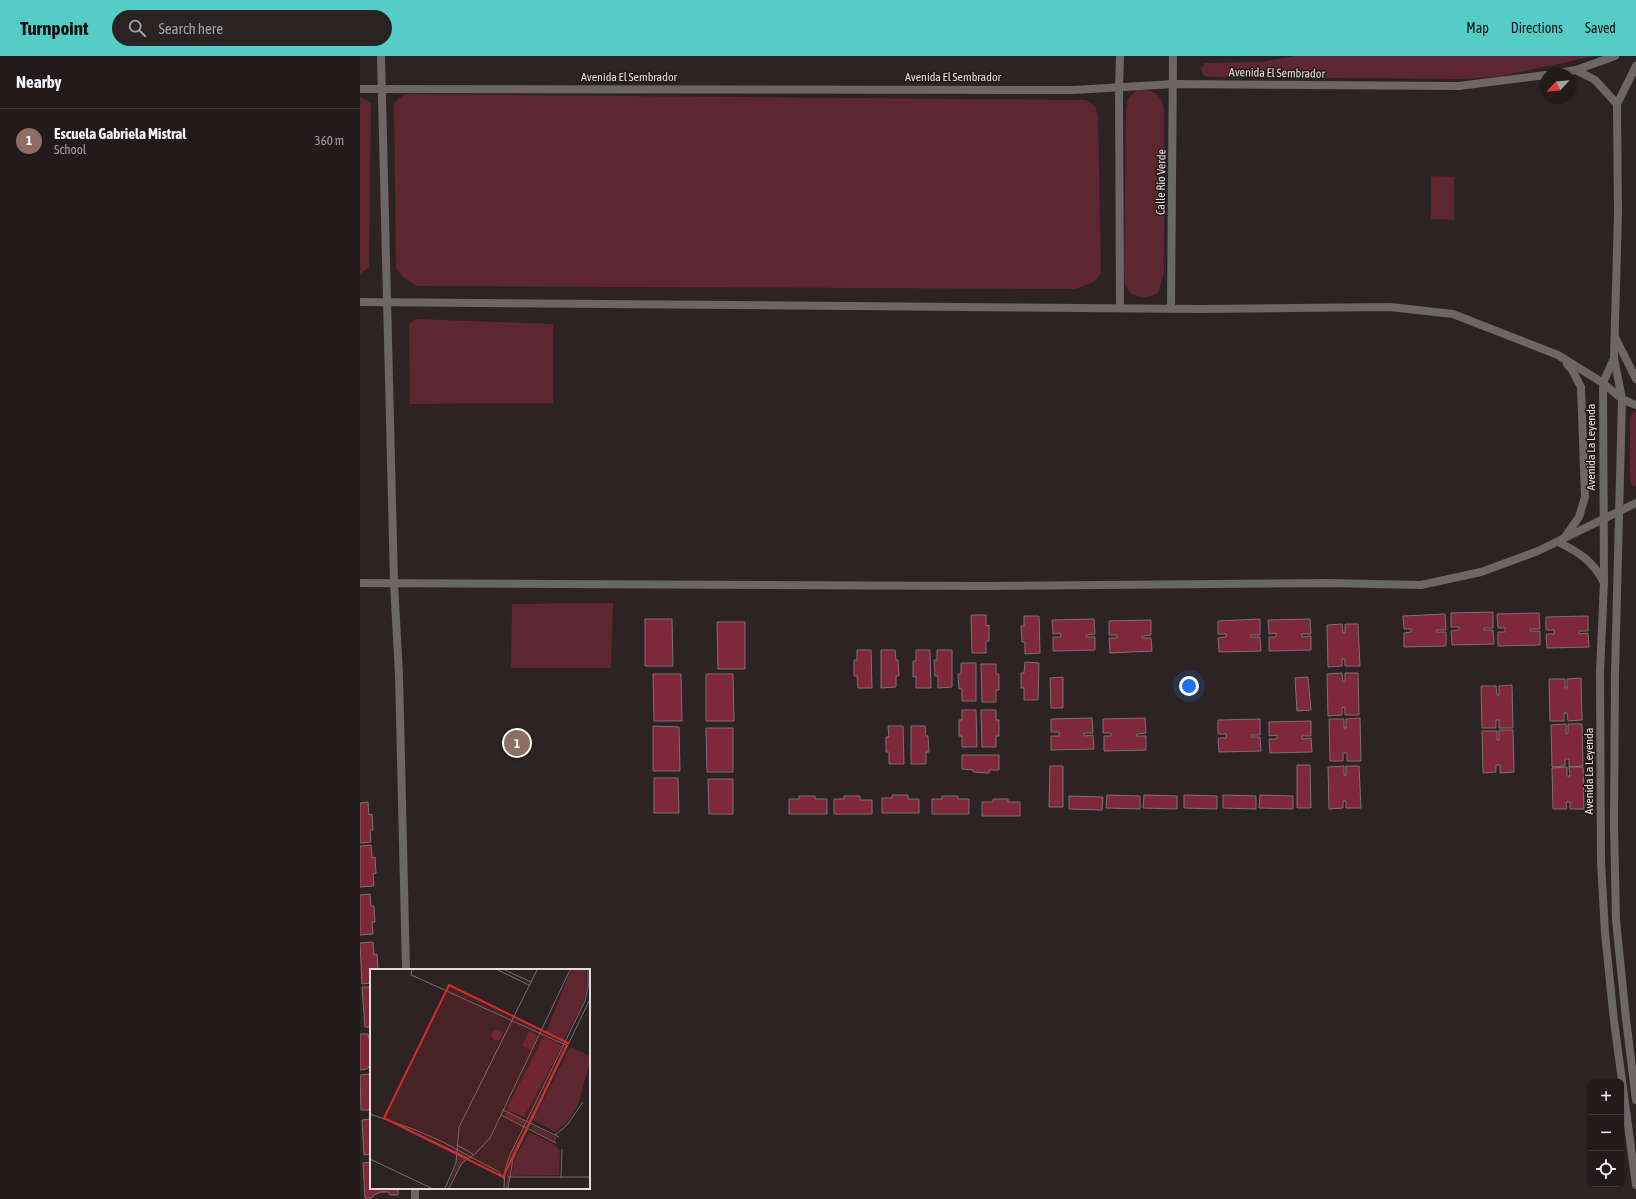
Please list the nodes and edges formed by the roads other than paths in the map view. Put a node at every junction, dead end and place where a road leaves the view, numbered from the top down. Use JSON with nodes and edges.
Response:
{"nodes":[{"id":1,"x":381,"y":56,"type":"edge"},
{"id":2,"x":1120,"y":56,"type":"edge"},
{"id":3,"x":1173,"y":56,"type":"edge"},
{"id":4,"x":1615,"y":56,"type":"edge"},
{"id":5,"x":1636,"y":66,"type":"edge"},
{"id":6,"x":1576,"y":70,"type":"joint"},
{"id":7,"x":1540,"y":76,"type":"edge"},
{"id":8,"x":1174,"y":84,"type":"junction"},
{"id":9,"x":1119,"y":87,"type":"junction"},
{"id":10,"x":360,"y":89,"type":"edge"},
{"id":11,"x":381,"y":89,"type":"junction"},
{"id":12,"x":1617,"y":104,"type":"junction"},
{"id":13,"x":387,"y":301,"type":"junction"},
{"id":14,"x":360,"y":302,"type":"edge"},
{"id":15,"x":1120,"y":308,"type":"junction"},
{"id":16,"x":1171,"y":308,"type":"junction"},
{"id":17,"x":1616,"y":337,"type":"junction"},
{"id":18,"x":1558,"y":355,"type":"junction"},
{"id":19,"x":1614,"y":358,"type":"junction"},
{"id":20,"x":1636,"y":379,"type":"edge"},
{"id":21,"x":1603,"y":383,"type":"junction"},
{"id":22,"x":1622,"y":399,"type":"junction"},
{"id":23,"x":1636,"y":405,"type":"edge"},
{"id":24,"x":1636,"y":503,"type":"edge"},
{"id":25,"x":1620,"y":512,"type":"junction"},
{"id":26,"x":1604,"y":519,"type":"junction"},
{"id":27,"x":1561,"y":540,"type":"junction"},
{"id":28,"x":1604,"y":581,"type":"junction"},
{"id":29,"x":360,"y":583,"type":"edge"},
{"id":30,"x":394,"y":584,"type":"junction"},
{"id":31,"x":406,"y":969,"type":"edge"},
{"id":32,"x":1636,"y":1100,"type":"edge"},
{"id":33,"x":1636,"y":1185,"type":"edge"}],
"edges":[{"from":1,"to":11,"type":"street"},
{"from":2,"to":9,"type":"street"},
{"from":3,"to":8,"type":"street","name":"Calle Río Verde"},
{"from":4,"to":6,"type":"street"},
{"from":5,"to":12,"type":"street","name":"Avenida La Leyenda"},
{"from":6,"to":12,"type":"street"},
{"from":7,"to":8,"type":"street","name":"Avenida El Sembrador"},
{"from":8,"to":9,"type":"street","name":"Avenida El Sembrador"},
{"from":8,"to":16,"type":"street","name":"Calle Río Verde"},
{"from":9,"to":11,"type":"street","name":"Avenida El Sembrador"},
{"from":9,"to":15,"type":"street"},
{"from":10,"to":11,"type":"street","name":"Avenida El Sembrador"},
{"from":11,"to":13,"type":"street"},
{"from":12,"to":17,"type":"street","name":"Avenida La Leyenda"},
{"from":13,"to":14,"type":"street"},
{"from":13,"to":15,"type":"street"},
{"from":13,"to":30,"type":"street"},
{"from":15,"to":16,"type":"street"},
{"from":16,"to":18,"type":"street"},
{"from":17,"to":19,"type":"street","name":"Avenida La Leyenda"},
{"from":17,"to":20,"type":"street"},
{"from":18,"to":21,"type":"street"},
{"from":18,"to":27,"type":"street"},
{"from":19,"to":21,"type":"street","name":"Avenida La Leyenda"},
{"from":19,"to":22,"type":"street","name":"Avenida La Leyenda"},
{"from":21,"to":22,"type":"street"},
{"from":21,"to":26,"type":"street","name":"Avenida La Leyenda"},
{"from":22,"to":23,"type":"street"},
{"from":22,"to":25,"type":"street","name":"Avenida La Leyenda"},
{"from":24,"to":25,"type":"street"},
{"from":25,"to":26,"type":"street"},
{"from":25,"to":32,"type":"street","name":"Avenida La Leyenda"},
{"from":26,"to":27,"type":"street"},
{"from":26,"to":28,"type":"street","name":"Avenida La Leyenda"},
{"from":27,"to":28,"type":"street"},
{"from":27,"to":30,"type":"street"},
{"from":28,"to":33,"type":"street","name":"Avenida La Leyenda"},
{"from":29,"to":30,"type":"street"},
{"from":30,"to":31,"type":"street"}]}
